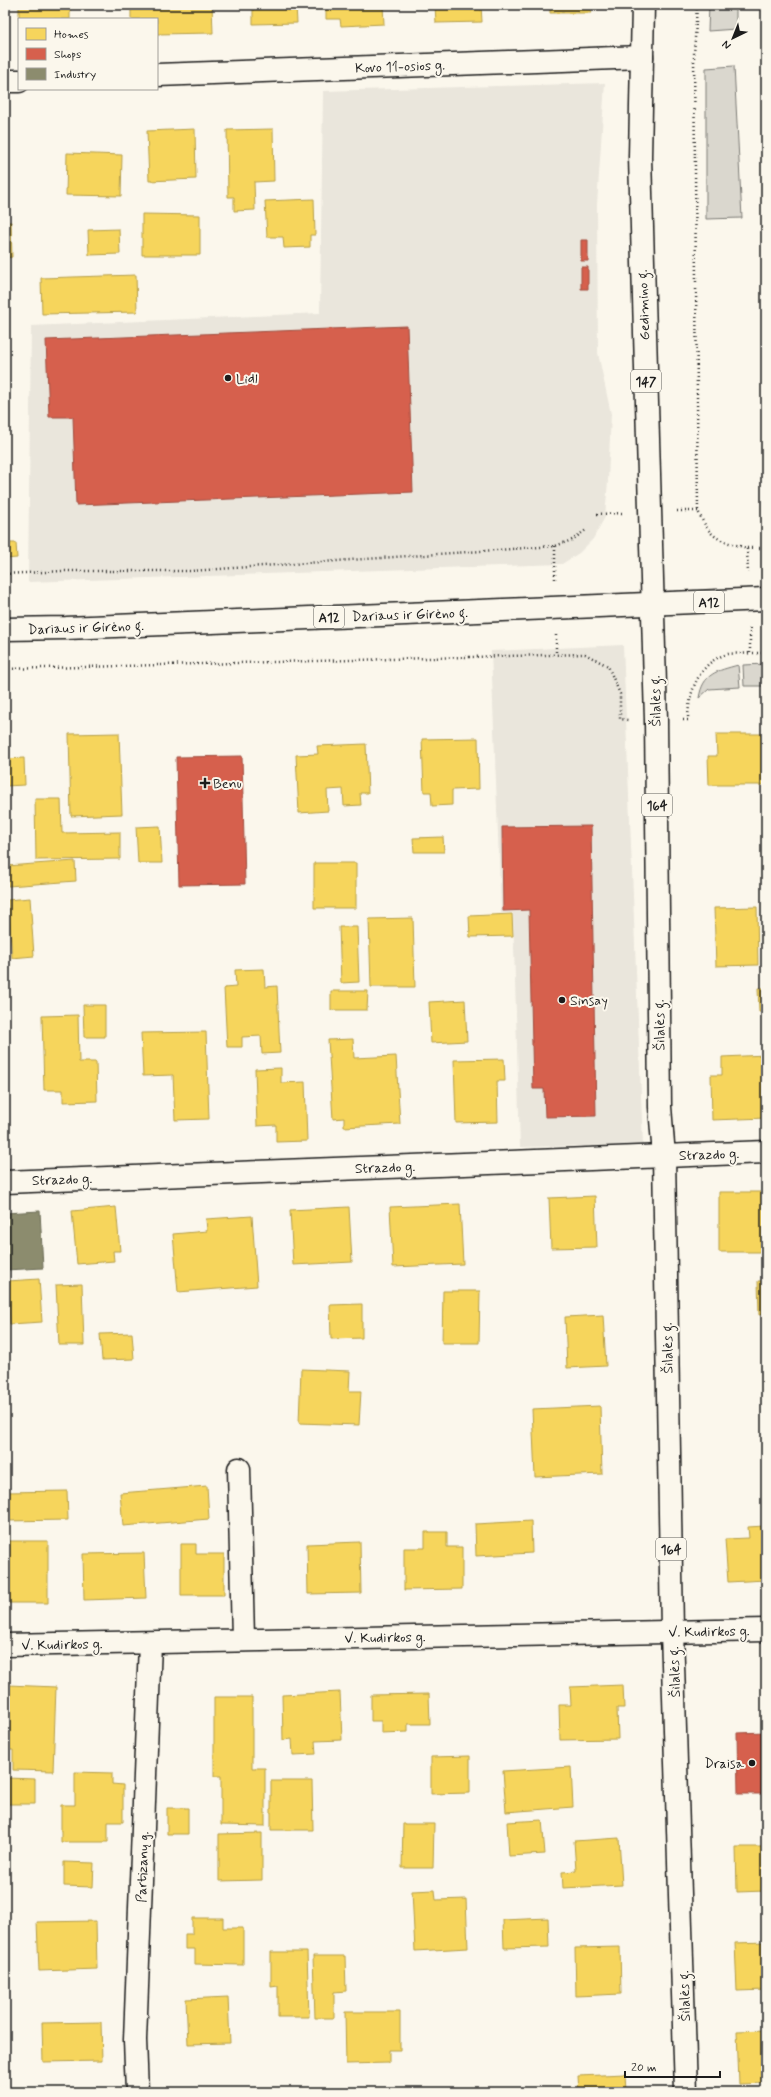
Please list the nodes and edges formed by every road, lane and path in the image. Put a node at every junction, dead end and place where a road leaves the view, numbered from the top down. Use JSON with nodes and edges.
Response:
{"nodes":[{"id":1,"x":643,"y":5,"type":"edge"},
{"id":2,"x":697,"y":5,"type":"edge"},
{"id":3,"x":642,"y":57,"type":"junction"},
{"id":4,"x":158,"y":75,"type":"edge"},
{"id":5,"x":18,"y":80,"type":"edge"},
{"id":6,"x":5,"y":81,"type":"edge"},
{"id":7,"x":586,"y":530,"type":"dead end"},
{"id":8,"x":747,"y":548,"type":"junction"},
{"id":9,"x":766,"y":548,"type":"edge"},
{"id":10,"x":5,"y":574,"type":"edge"},
{"id":11,"x":758,"y":599,"type":"edge"},
{"id":12,"x":653,"y":605,"type":"junction"},
{"id":13,"x":5,"y":629,"type":"edge"},
{"id":14,"x":750,"y":653,"type":"junction"},
{"id":15,"x":766,"y":653,"type":"edge"},
{"id":16,"x":5,"y":669,"type":"edge"},
{"id":17,"x":620,"y":720,"type":"dead end"},
{"id":18,"x":688,"y":720,"type":"dead end"},
{"id":19,"x":766,"y":1152,"type":"edge"},
{"id":20,"x":664,"y":1156,"type":"junction"},
{"id":21,"x":5,"y":1182,"type":"edge"},
{"id":22,"x":239,"y":1469,"type":"dead end"},
{"id":23,"x":766,"y":1630,"type":"edge"},
{"id":24,"x":672,"y":1631,"type":"junction"},
{"id":25,"x":243,"y":1639,"type":"junction"},
{"id":26,"x":150,"y":1642,"type":"junction"},
{"id":27,"x":5,"y":1646,"type":"edge"},
{"id":28,"x":137,"y":2092,"type":"edge"},
{"id":29,"x":686,"y":2092,"type":"edge"}],
"edges":[{"from":1,"to":3,"type":"main road","name":"Gedimino g.","number":"147"},
{"from":2,"to":8,"type":"path"},
{"from":3,"to":4,"type":"main road","name":"Kovo 11-osios g."},
{"from":3,"to":12,"type":"main road","name":"Gedimino g.","number":"147"},
{"from":5,"to":6,"type":"main road"},
{"from":7,"to":10,"type":"path"},
{"from":8,"to":9,"type":"path"},
{"from":8,"to":11,"type":"path"},
{"from":11,"to":12,"type":"main road","name":"Dariaus ir Girėno g.","number":"A12"},
{"from":11,"to":14,"type":"path"},
{"from":12,"to":13,"type":"main road","name":"Dariaus ir Girėno g.","number":"A12"},
{"from":12,"to":20,"type":"main road","name":"Šilalės g.","number":"164"},
{"from":14,"to":15,"type":"path"},
{"from":14,"to":18,"type":"path"},
{"from":16,"to":17,"type":"path"},
{"from":19,"to":20,"type":"main road","name":"Strazdo g."},
{"from":20,"to":21,"type":"main road","name":"Strazdo g."},
{"from":20,"to":24,"type":"main road","name":"Šilalės g.","number":"164"},
{"from":22,"to":25,"type":"main road"},
{"from":23,"to":24,"type":"main road","name":"V. Kudirkos g."},
{"from":24,"to":25,"type":"main road","name":"V. Kudirkos g."},
{"from":24,"to":29,"type":"main road","name":"Šilalės g.","number":"164"},
{"from":25,"to":26,"type":"main road","name":"V. Kudirkos g."},
{"from":26,"to":27,"type":"main road","name":"V. Kudirkos g."},
{"from":26,"to":28,"type":"main road","name":"Partizanų g."}]}
